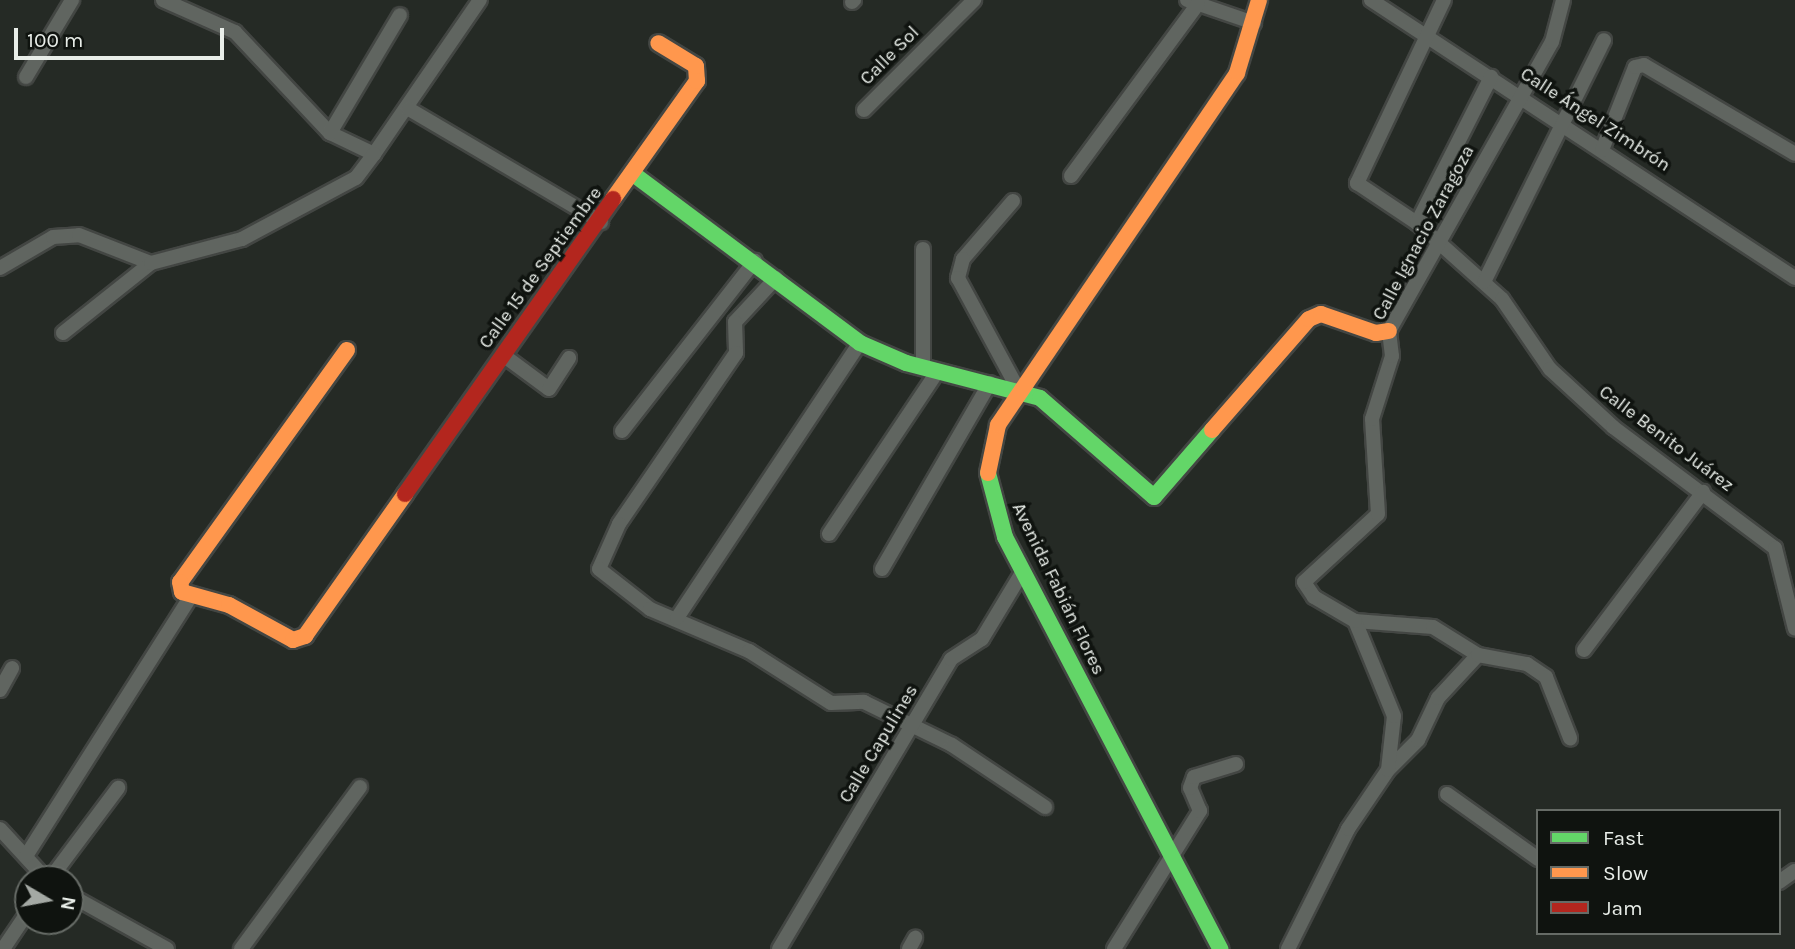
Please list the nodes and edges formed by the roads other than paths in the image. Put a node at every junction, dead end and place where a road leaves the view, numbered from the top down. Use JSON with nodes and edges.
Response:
{"nodes":[{"id":1,"x":72,"y":0,"type":"edge"},
{"id":2,"x":163,"y":0,"type":"edge"},
{"id":3,"x":480,"y":0,"type":"edge"},
{"id":4,"x":974,"y":0,"type":"edge"},
{"id":5,"x":1259,"y":0,"type":"edge"},
{"id":6,"x":1371,"y":0,"type":"edge"},
{"id":7,"x":1444,"y":0,"type":"edge"},
{"id":8,"x":1563,"y":0,"type":"edge"},
{"id":9,"x":1192,"y":2,"type":"edge"},
{"id":10,"x":400,"y":15,"type":"dead end"},
{"id":11,"x":1254,"y":23,"type":"junction"},
{"id":12,"x":1424,"y":34,"type":"junction"},
{"id":13,"x":1604,"y":40,"type":"dead end"},
{"id":14,"x":658,"y":43,"type":"dead end"},
{"id":15,"x":26,"y":77,"type":"dead end"},
{"id":16,"x":1491,"y":77,"type":"junction"},
{"id":17,"x":1521,"y":95,"type":"junction"},
{"id":18,"x":409,"y":109,"type":"junction"},
{"id":19,"x":864,"y":110,"type":"dead end"},
{"id":20,"x":1561,"y":122,"type":"junction"},
{"id":21,"x":330,"y":133,"type":"junction"},
{"id":22,"x":1602,"y":150,"type":"junction"},
{"id":23,"x":374,"y":154,"type":"junction"},
{"id":24,"x":1795,"y":154,"type":"edge"},
{"id":25,"x":636,"y":176,"type":"junction"},
{"id":26,"x":1071,"y":176,"type":"dead end"},
{"id":27,"x":1013,"y":201,"type":"dead end"},
{"id":28,"x":601,"y":222,"type":"junction"},
{"id":29,"x":1417,"y":223,"type":"junction"},
{"id":30,"x":1442,"y":243,"type":"junction"},
{"id":31,"x":923,"y":249,"type":"dead end"},
{"id":32,"x":755,"y":261,"type":"junction"},
{"id":33,"x":151,"y":263,"type":"junction"},
{"id":34,"x":0,"y":268,"type":"edge"},
{"id":35,"x":776,"y":278,"type":"junction"},
{"id":36,"x":1795,"y":278,"type":"edge"},
{"id":37,"x":1484,"y":282,"type":"junction"},
{"id":38,"x":1389,"y":331,"type":"junction"},
{"id":39,"x":63,"y":333,"type":"dead end"},
{"id":40,"x":860,"y":343,"type":"junction"},
{"id":41,"x":347,"y":350,"type":"dead end"},
{"id":42,"x":503,"y":355,"type":"junction"},
{"id":43,"x":569,"y":358,"type":"dead end"},
{"id":44,"x":930,"y":370,"type":"junction"},
{"id":45,"x":990,"y":383,"type":"junction"},
{"id":46,"x":1018,"y":389,"type":"junction"},
{"id":47,"x":622,"y":431,"type":"dead end"},
{"id":48,"x":1703,"y":492,"type":"junction"},
{"id":49,"x":829,"y":534,"type":"dead end"},
{"id":50,"x":882,"y":569,"type":"dead end"},
{"id":51,"x":1023,"y":571,"type":"junction"},
{"id":52,"x":185,"y":592,"type":"junction"},
{"id":53,"x":677,"y":618,"type":"junction"},
{"id":54,"x":1355,"y":621,"type":"junction"},
{"id":55,"x":1795,"y":629,"type":"edge"},
{"id":56,"x":1584,"y":650,"type":"dead end"},
{"id":57,"x":1478,"y":655,"type":"junction"},
{"id":58,"x":12,"y":668,"type":"dead end"},
{"id":59,"x":0,"y":690,"type":"edge"},
{"id":60,"x":913,"y":726,"type":"junction"},
{"id":61,"x":1570,"y":738,"type":"dead end"},
{"id":62,"x":1236,"y":764,"type":"dead end"},
{"id":63,"x":1388,"y":770,"type":"junction"},
{"id":64,"x":360,"y":787,"type":"dead end"},
{"id":65,"x":118,"y":788,"type":"dead end"},
{"id":66,"x":1447,"y":794,"type":"dead end"},
{"id":67,"x":1045,"y":807,"type":"dead end"},
{"id":68,"x":0,"y":829,"type":"edge"},
{"id":69,"x":26,"y":856,"type":"junction"},
{"id":70,"x":1173,"y":857,"type":"junction"},
{"id":71,"x":1536,"y":858,"type":"edge"},
{"id":72,"x":35,"y":865,"type":"edge"},
{"id":73,"x":59,"y":865,"type":"edge"},
{"id":74,"x":84,"y":903,"type":"edge"},
{"id":75,"x":14,"y":933,"type":"edge"},
{"id":76,"x":1219,"y":948,"type":"edge"},
{"id":77,"x":3,"y":949,"type":"edge"},
{"id":78,"x":167,"y":949,"type":"edge"},
{"id":79,"x":241,"y":949,"type":"edge"},
{"id":80,"x":779,"y":949,"type":"edge"},
{"id":81,"x":1114,"y":949,"type":"edge"},
{"id":82,"x":1288,"y":949,"type":"edge"}],
"edges":[{"from":1,"to":15,"type":"street"},
{"from":2,"to":21,"type":"street"},
{"from":3,"to":18,"type":"street"},
{"from":4,"to":19,"type":"street","name":"Calle Sol"},
{"from":5,"to":11,"type":"street","name":"Avenida Fabián Flores"},
{"from":6,"to":12,"type":"street","name":"Calle Ángel Zimbrón"},
{"from":7,"to":12,"type":"street"},
{"from":8,"to":17,"type":"street","name":"Calle Ignacio Zaragoza"},
{"from":9,"to":11,"type":"street"},
{"from":9,"to":26,"type":"street"},
{"from":10,"to":21,"type":"street"},
{"from":11,"to":46,"type":"street","name":"Avenida Fabián Flores"},
{"from":12,"to":16,"type":"street","name":"Calle Ángel Zimbrón"},
{"from":12,"to":29,"type":"street","name":"Calle Benito Juárez"},
{"from":13,"to":20,"type":"street"},
{"from":14,"to":25,"type":"street","name":"Calle 15 de Septiembre"},
{"from":16,"to":17,"type":"street","name":"Calle Ángel Zimbrón"},
{"from":16,"to":29,"type":"street"},
{"from":17,"to":20,"type":"street","name":"Calle Ángel Zimbrón"},
{"from":17,"to":30,"type":"street","name":"Calle Ignacio Zaragoza"},
{"from":18,"to":23,"type":"street"},
{"from":18,"to":28,"type":"street"},
{"from":20,"to":22,"type":"street","name":"Calle Ángel Zimbrón"},
{"from":20,"to":37,"type":"street"},
{"from":21,"to":23,"type":"street"},
{"from":22,"to":24,"type":"street"},
{"from":22,"to":36,"type":"street","name":"Calle Ángel Zimbrón"},
{"from":23,"to":33,"type":"street"},
{"from":25,"to":28,"type":"street","name":"Calle 15 de Septiembre"},
{"from":25,"to":32,"type":"street"},
{"from":27,"to":46,"type":"street"},
{"from":28,"to":42,"type":"street","name":"Calle 15 de Septiembre"},
{"from":29,"to":30,"type":"street","name":"Calle Benito Juárez"},
{"from":30,"to":37,"type":"street","name":"Calle Benito Juárez"},
{"from":30,"to":38,"type":"street","name":"Calle Ignacio Zaragoza"},
{"from":31,"to":44,"type":"street"},
{"from":32,"to":35,"type":"street"},
{"from":32,"to":47,"type":"street"},
{"from":33,"to":34,"type":"street"},
{"from":33,"to":39,"type":"street"},
{"from":35,"to":40,"type":"street"},
{"from":35,"to":53,"type":"street"},
{"from":37,"to":48,"type":"street","name":"Calle Benito Juárez"},
{"from":38,"to":46,"type":"street"},
{"from":38,"to":54,"type":"street","name":"Calle Ignacio Zaragoza"},
{"from":40,"to":44,"type":"street"},
{"from":40,"to":53,"type":"street"},
{"from":41,"to":52,"type":"street"},
{"from":42,"to":43,"type":"street"},
{"from":42,"to":52,"type":"street","name":"Calle 15 de Septiembre"},
{"from":44,"to":45,"type":"street"},
{"from":44,"to":49,"type":"street"},
{"from":45,"to":46,"type":"street"},
{"from":45,"to":50,"type":"street"},
{"from":46,"to":51,"type":"street","name":"Avenida Fabián Flores"},
{"from":48,"to":55,"type":"street","name":"Calle Benito Juárez"},
{"from":48,"to":56,"type":"street"},
{"from":51,"to":60,"type":"street","name":"Calle Capulines"},
{"from":51,"to":70,"type":"street","name":"Avenida Fabián Flores"},
{"from":52,"to":69,"type":"street"},
{"from":53,"to":60,"type":"street"},
{"from":54,"to":57,"type":"street"},
{"from":54,"to":63,"type":"street"},
{"from":57,"to":61,"type":"street"},
{"from":57,"to":63,"type":"street"},
{"from":58,"to":59,"type":"street"},
{"from":60,"to":67,"type":"street"},
{"from":60,"to":80,"type":"street","name":"Calle Capulines"},
{"from":62,"to":70,"type":"street"},
{"from":63,"to":82,"type":"street"},
{"from":64,"to":79,"type":"street"},
{"from":65,"to":73,"type":"street"},
{"from":66,"to":71,"type":"street"},
{"from":68,"to":69,"type":"street"},
{"from":69,"to":72,"type":"street"},
{"from":70,"to":76,"type":"street","name":"Avenida Fabián Flores"},
{"from":70,"to":81,"type":"street"},
{"from":74,"to":78,"type":"street"},
{"from":75,"to":77,"type":"street"}]}
